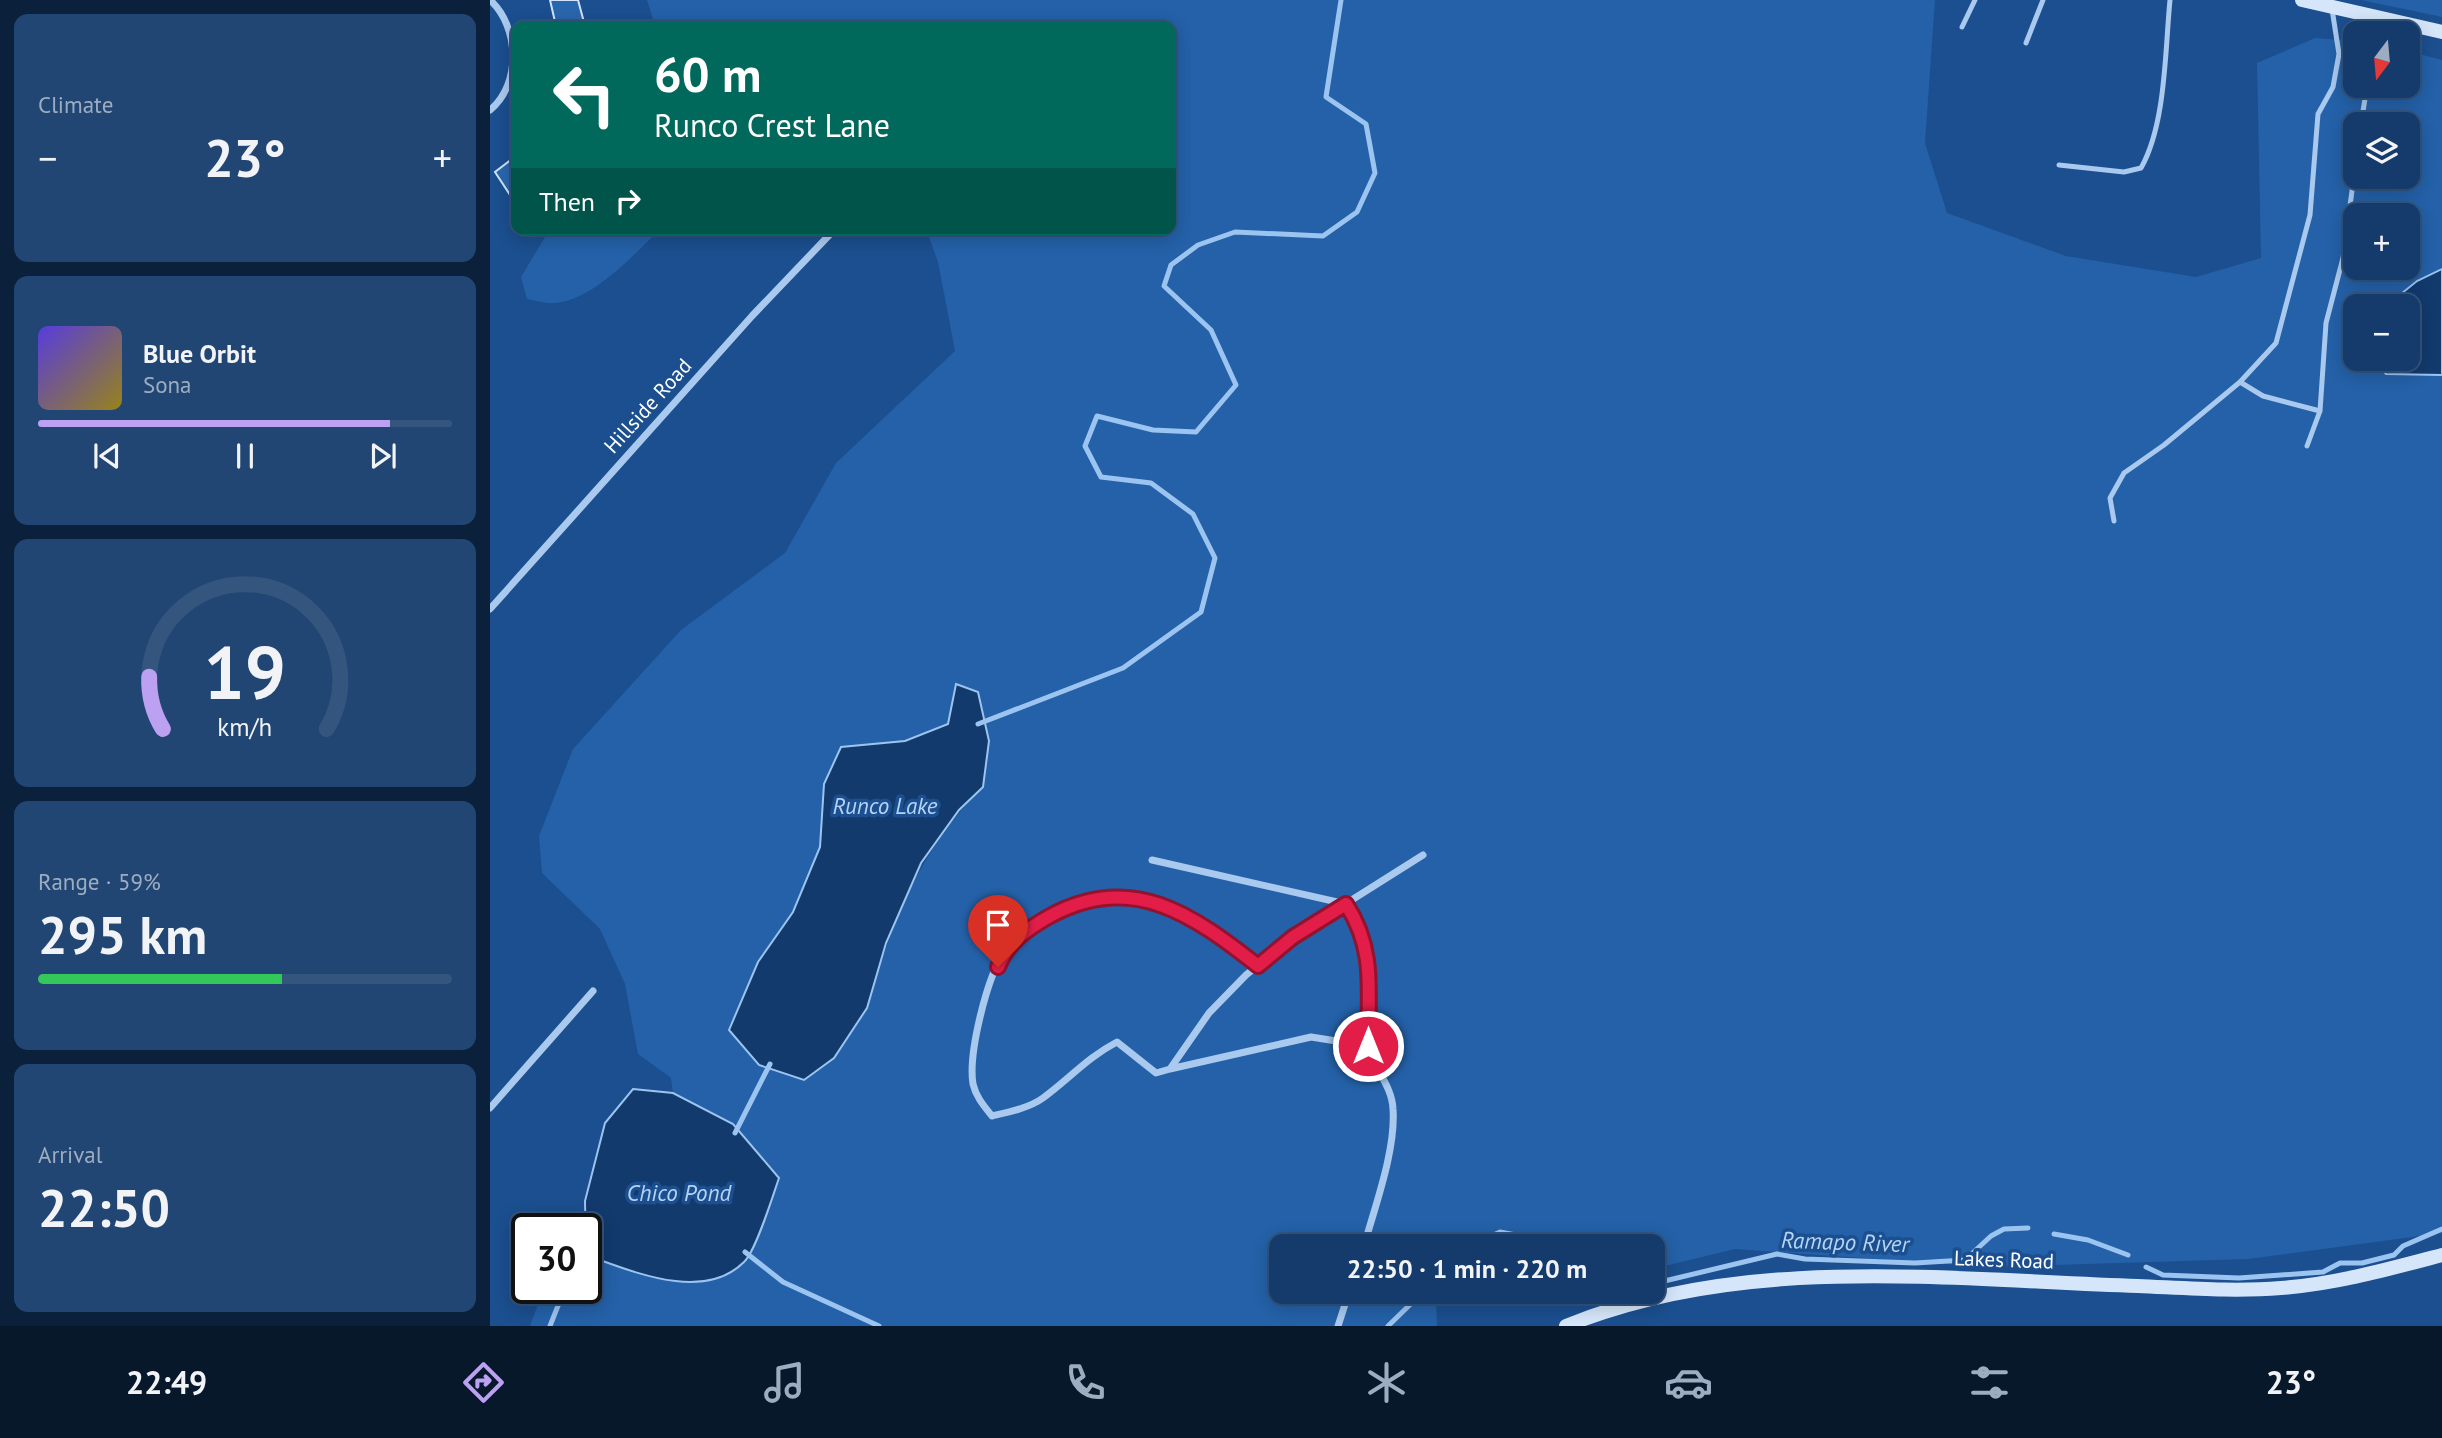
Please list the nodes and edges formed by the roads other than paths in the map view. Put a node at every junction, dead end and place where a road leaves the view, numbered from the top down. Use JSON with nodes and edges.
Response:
{"nodes":[{"id":1,"x":490,"y":0,"type":"edge"},
{"id":2,"x":1975,"y":0,"type":"edge"},
{"id":3,"x":2043,"y":0,"type":"edge"},
{"id":4,"x":2170,"y":0,"type":"edge"},
{"id":5,"x":2302,"y":0,"type":"edge"},
{"id":6,"x":2332,"y":6,"type":"junction"},
{"id":7,"x":2375,"y":17,"type":"junction"},
{"id":8,"x":2374,"y":21,"type":"edge"},
{"id":9,"x":1962,"y":27,"type":"dead end"},
{"id":10,"x":2442,"y":32,"type":"edge"},
{"id":11,"x":511,"y":40,"type":"edge"},
{"id":12,"x":2026,"y":43,"type":"dead end"},
{"id":13,"x":511,"y":74,"type":"edge"},
{"id":14,"x":490,"y":110,"type":"edge"},
{"id":15,"x":2059,"y":165,"type":"dead end"},
{"id":16,"x":2352,"y":189,"type":"edge"},
{"id":17,"x":829,"y":235,"type":"edge"},
{"id":18,"x":2240,"y":382,"type":"junction"},
{"id":19,"x":2320,"y":411,"type":"junction"},
{"id":20,"x":2307,"y":446,"type":"dead end"},
{"id":21,"x":2114,"y":522,"type":"dead end"},
{"id":22,"x":490,"y":609,"type":"edge"},
{"id":23,"x":1423,"y":855,"type":"dead end"},
{"id":24,"x":1152,"y":860,"type":"dead end"},
{"id":25,"x":1346,"y":904,"type":"junction"},
{"id":26,"x":1258,"y":966,"type":"junction"},
{"id":27,"x":593,"y":991,"type":"dead end"},
{"id":28,"x":1368,"y":1046,"type":"junction"},
{"id":29,"x":1170,"y":1069,"type":"junction"},
{"id":30,"x":490,"y":1108,"type":"edge"},
{"id":31,"x":1368,"y":1234,"type":"edge"},
{"id":32,"x":2442,"y":1255,"type":"edge"},
{"id":33,"x":1345,"y":1304,"type":"edge"},
{"id":34,"x":1338,"y":1326,"type":"edge"},
{"id":35,"x":1566,"y":1326,"type":"edge"}],
"edges":[{"from":1,"to":11,"type":"street"},
{"from":2,"to":9,"type":"lane"},
{"from":3,"to":12,"type":"lane"},
{"from":4,"to":15,"type":"lane"},
{"from":5,"to":6,"type":"main road"},
{"from":6,"to":7,"type":"main road"},
{"from":6,"to":18,"type":"lane"},
{"from":7,"to":8,"type":"lane"},
{"from":7,"to":10,"type":"main road"},
{"from":13,"to":14,"type":"street"},
{"from":16,"to":19,"type":"lane"},
{"from":17,"to":22,"type":"street","name":"Hillside Road"},
{"from":18,"to":19,"type":"lane"},
{"from":18,"to":21,"type":"lane"},
{"from":19,"to":20,"type":"lane"},
{"from":23,"to":25,"type":"street"},
{"from":24,"to":25,"type":"street"},
{"from":25,"to":26,"type":"street"},
{"from":25,"to":28,"type":"street"},
{"from":26,"to":29,"type":"street"},
{"from":26,"to":29,"type":"street"},
{"from":27,"to":30,"type":"street"},
{"from":28,"to":29,"type":"street"},
{"from":28,"to":31,"type":"street"},
{"from":32,"to":35,"type":"main road","name":"Lakes Road"},
{"from":33,"to":34,"type":"street"}]}
